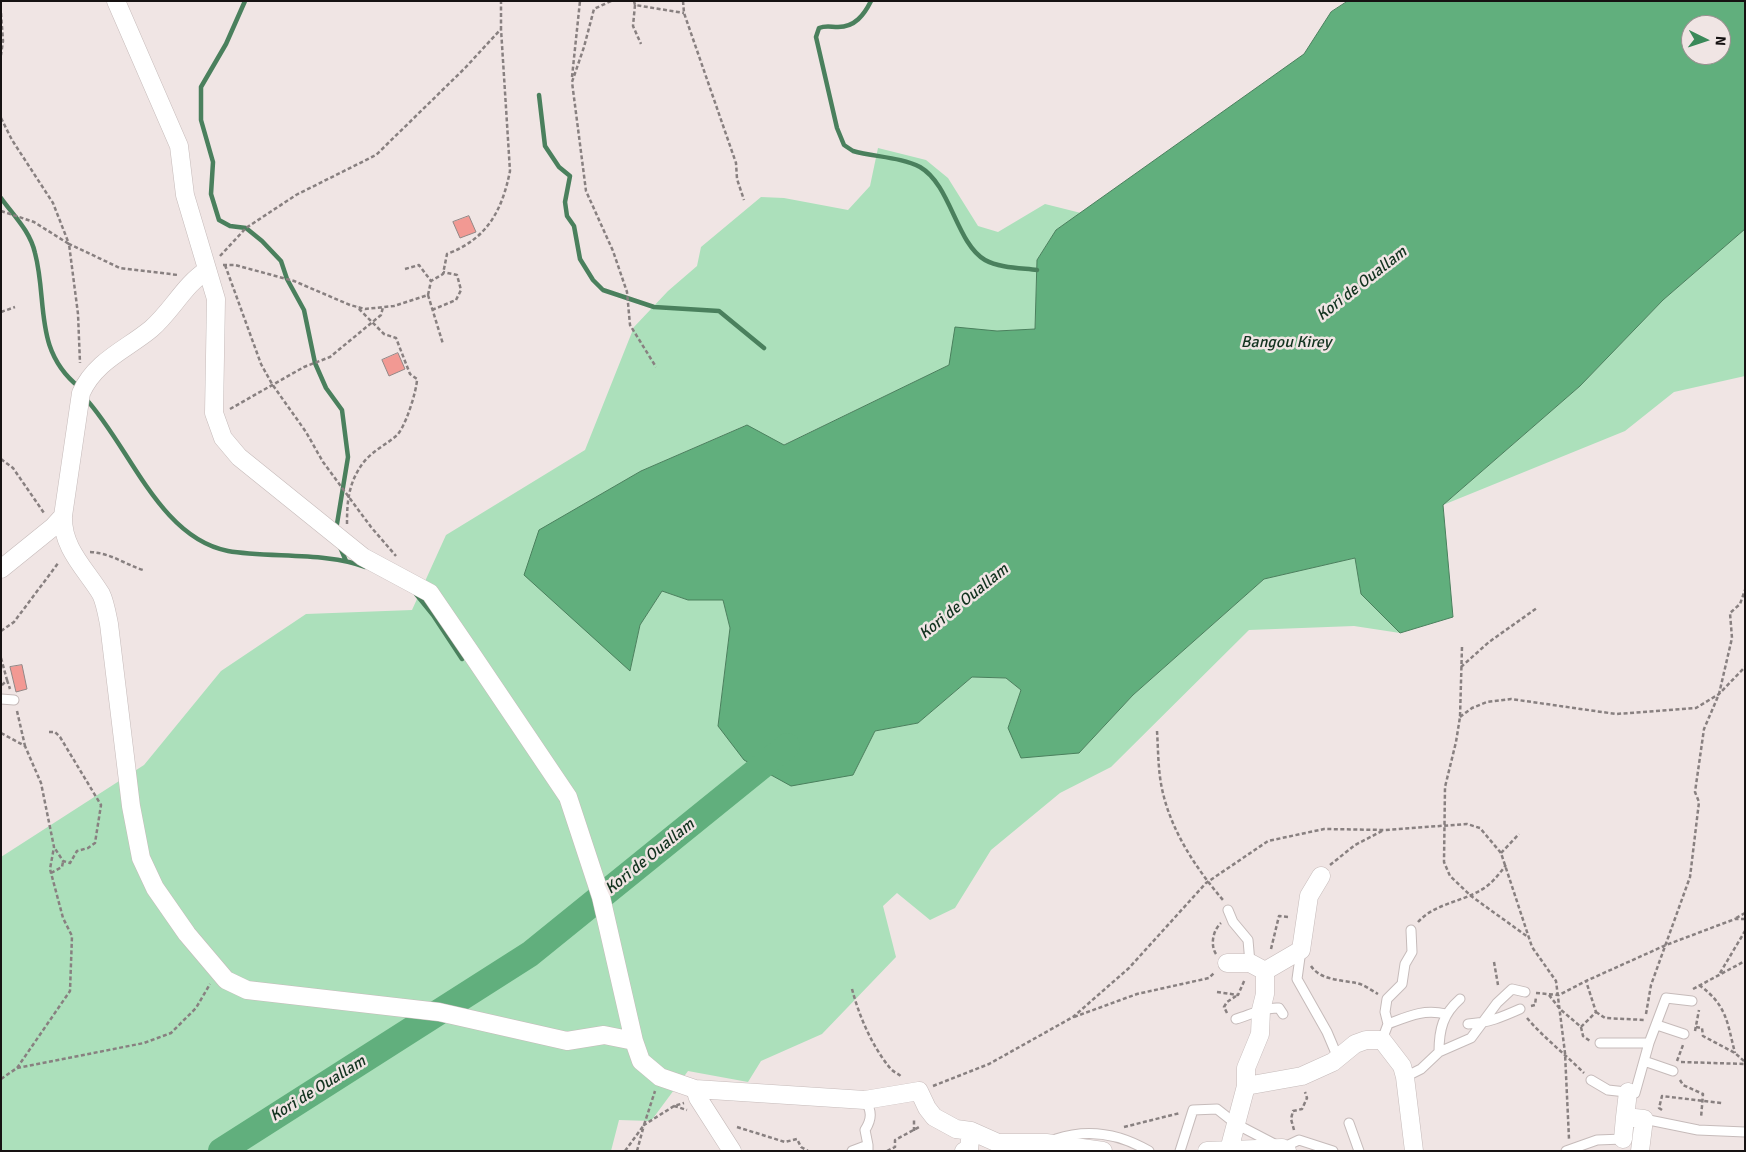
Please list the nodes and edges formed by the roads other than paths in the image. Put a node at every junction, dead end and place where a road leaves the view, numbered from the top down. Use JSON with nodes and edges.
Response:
{"nodes":[{"id":1,"x":116,"y":1,"type":"edge"},
{"id":2,"x":202,"y":273,"type":"junction"},
{"id":3,"x":58,"y":521,"type":"junction"},
{"id":4,"x":1,"y":569,"type":"edge"},
{"id":5,"x":1,"y":699,"type":"edge"},
{"id":6,"x":14,"y":700,"type":"road end"},
{"id":7,"x":1321,"y":876,"type":"road end"},
{"id":8,"x":1228,"y":910,"type":"road end"},
{"id":9,"x":1411,"y":930,"type":"road end"},
{"id":10,"x":1301,"y":950,"type":"junction"},
{"id":11,"x":1227,"y":963,"type":"road end"},
{"id":12,"x":1257,"y":967,"type":"junction"},
{"id":13,"x":1525,"y":992,"type":"road end"},
{"id":14,"x":1460,"y":999,"type":"dead end"},
{"id":15,"x":1692,"y":1001,"type":"road end"},
{"id":16,"x":1520,"y":1009,"type":"road end"},
{"id":17,"x":1261,"y":1010,"type":"junction"},
{"id":18,"x":1283,"y":1014,"type":"dead end"},
{"id":19,"x":1446,"y":1014,"type":"junction"},
{"id":20,"x":1236,"y":1019,"type":"road end"},
{"id":21,"x":1484,"y":1023,"type":"junction"},
{"id":22,"x":1468,"y":1024,"type":"dead end"},
{"id":23,"x":1657,"y":1025,"type":"junction"},
{"id":24,"x":1385,"y":1032,"type":"junction"},
{"id":25,"x":1684,"y":1034,"type":"road end"},
{"id":26,"x":634,"y":1041,"type":"junction"},
{"id":27,"x":1649,"y":1043,"type":"junction"},
{"id":28,"x":1600,"y":1044,"type":"road end"},
{"id":29,"x":1439,"y":1052,"type":"junction"},
{"id":30,"x":1338,"y":1058,"type":"junction"},
{"id":31,"x":1644,"y":1061,"type":"junction"},
{"id":32,"x":1673,"y":1071,"type":"road end"},
{"id":33,"x":1405,"y":1077,"type":"junction"},
{"id":34,"x":1591,"y":1080,"type":"road end"},
{"id":35,"x":1246,"y":1086,"type":"junction"},
{"id":36,"x":695,"y":1089,"type":"junction"},
{"id":37,"x":1628,"y":1092,"type":"junction"},
{"id":38,"x":865,"y":1100,"type":"junction"},
{"id":39,"x":1625,"y":1117,"type":"junction"},
{"id":40,"x":1644,"y":1119,"type":"junction"},
{"id":41,"x":1349,"y":1123,"type":"dead end"},
{"id":42,"x":1236,"y":1124,"type":"junction"},
{"id":43,"x":971,"y":1132,"type":"junction"},
{"id":44,"x":1745,"y":1132,"type":"edge"},
{"id":45,"x":1622,"y":1139,"type":"joint"},
{"id":46,"x":1046,"y":1143,"type":"junction"},
{"id":47,"x":1289,"y":1146,"type":"edge"},
{"id":48,"x":868,"y":1148,"type":"edge"},
{"id":49,"x":967,"y":1150,"type":"edge"},
{"id":50,"x":1229,"y":1150,"type":"edge"},
{"id":51,"x":732,"y":1151,"type":"edge"},
{"id":52,"x":852,"y":1151,"type":"edge"},
{"id":53,"x":1103,"y":1151,"type":"edge"},
{"id":54,"x":1149,"y":1151,"type":"edge"},
{"id":55,"x":1180,"y":1151,"type":"edge"},
{"id":56,"x":1207,"y":1151,"type":"edge"},
{"id":57,"x":1333,"y":1151,"type":"edge"},
{"id":58,"x":1358,"y":1151,"type":"edge"},
{"id":59,"x":1414,"y":1151,"type":"edge"},
{"id":60,"x":1566,"y":1151,"type":"edge"},
{"id":61,"x":1640,"y":1151,"type":"edge"}],
"edges":[{"from":1,"to":2,"type":"street"},
{"from":2,"to":3,"type":"street"},
{"from":2,"to":26,"type":"street"},
{"from":3,"to":4,"type":"street"},
{"from":3,"to":26,"type":"street"},
{"from":5,"to":6,"type":"lane"},
{"from":7,"to":10,"type":"street"},
{"from":8,"to":12,"type":"lane"},
{"from":9,"to":24,"type":"lane"},
{"from":10,"to":12,"type":"street"},
{"from":10,"to":30,"type":"lane"},
{"from":11,"to":12,"type":"street"},
{"from":12,"to":17,"type":"street"},
{"from":13,"to":21,"type":"lane"},
{"from":14,"to":19,"type":"lane"},
{"from":15,"to":23,"type":"lane"},
{"from":16,"to":21,"type":"lane"},
{"from":17,"to":18,"type":"lane"},
{"from":17,"to":20,"type":"lane"},
{"from":17,"to":35,"type":"street"},
{"from":19,"to":24,"type":"lane"},
{"from":19,"to":29,"type":"lane"},
{"from":21,"to":22,"type":"lane"},
{"from":21,"to":29,"type":"lane"},
{"from":23,"to":25,"type":"lane"},
{"from":23,"to":27,"type":"lane"},
{"from":24,"to":30,"type":"street"},
{"from":24,"to":33,"type":"street"},
{"from":26,"to":36,"type":"street"},
{"from":27,"to":28,"type":"lane"},
{"from":27,"to":31,"type":"lane"},
{"from":29,"to":33,"type":"lane"},
{"from":30,"to":35,"type":"street"},
{"from":31,"to":32,"type":"lane"},
{"from":31,"to":37,"type":"lane"},
{"from":33,"to":59,"type":"street"},
{"from":34,"to":37,"type":"lane"},
{"from":35,"to":42,"type":"street"},
{"from":36,"to":38,"type":"street"},
{"from":36,"to":51,"type":"street"},
{"from":37,"to":39,"type":"street"},
{"from":38,"to":43,"type":"street"},
{"from":38,"to":48,"type":"lane"},
{"from":39,"to":40,"type":"street"},
{"from":39,"to":45,"type":"street"},
{"from":40,"to":44,"type":"lane"},
{"from":40,"to":61,"type":"street"},
{"from":41,"to":58,"type":"lane"},
{"from":42,"to":47,"type":"lane"},
{"from":42,"to":50,"type":"street"},
{"from":42,"to":55,"type":"lane"},
{"from":43,"to":46,"type":"street"},
{"from":43,"to":49,"type":"street"},
{"from":45,"to":60,"type":"lane"},
{"from":46,"to":53,"type":"street"},
{"from":46,"to":54,"type":"lane"},
{"from":47,"to":50,"type":"street"},
{"from":47,"to":57,"type":"lane"},
{"from":48,"to":52,"type":"lane"},
{"from":50,"to":56,"type":"street"}]}
